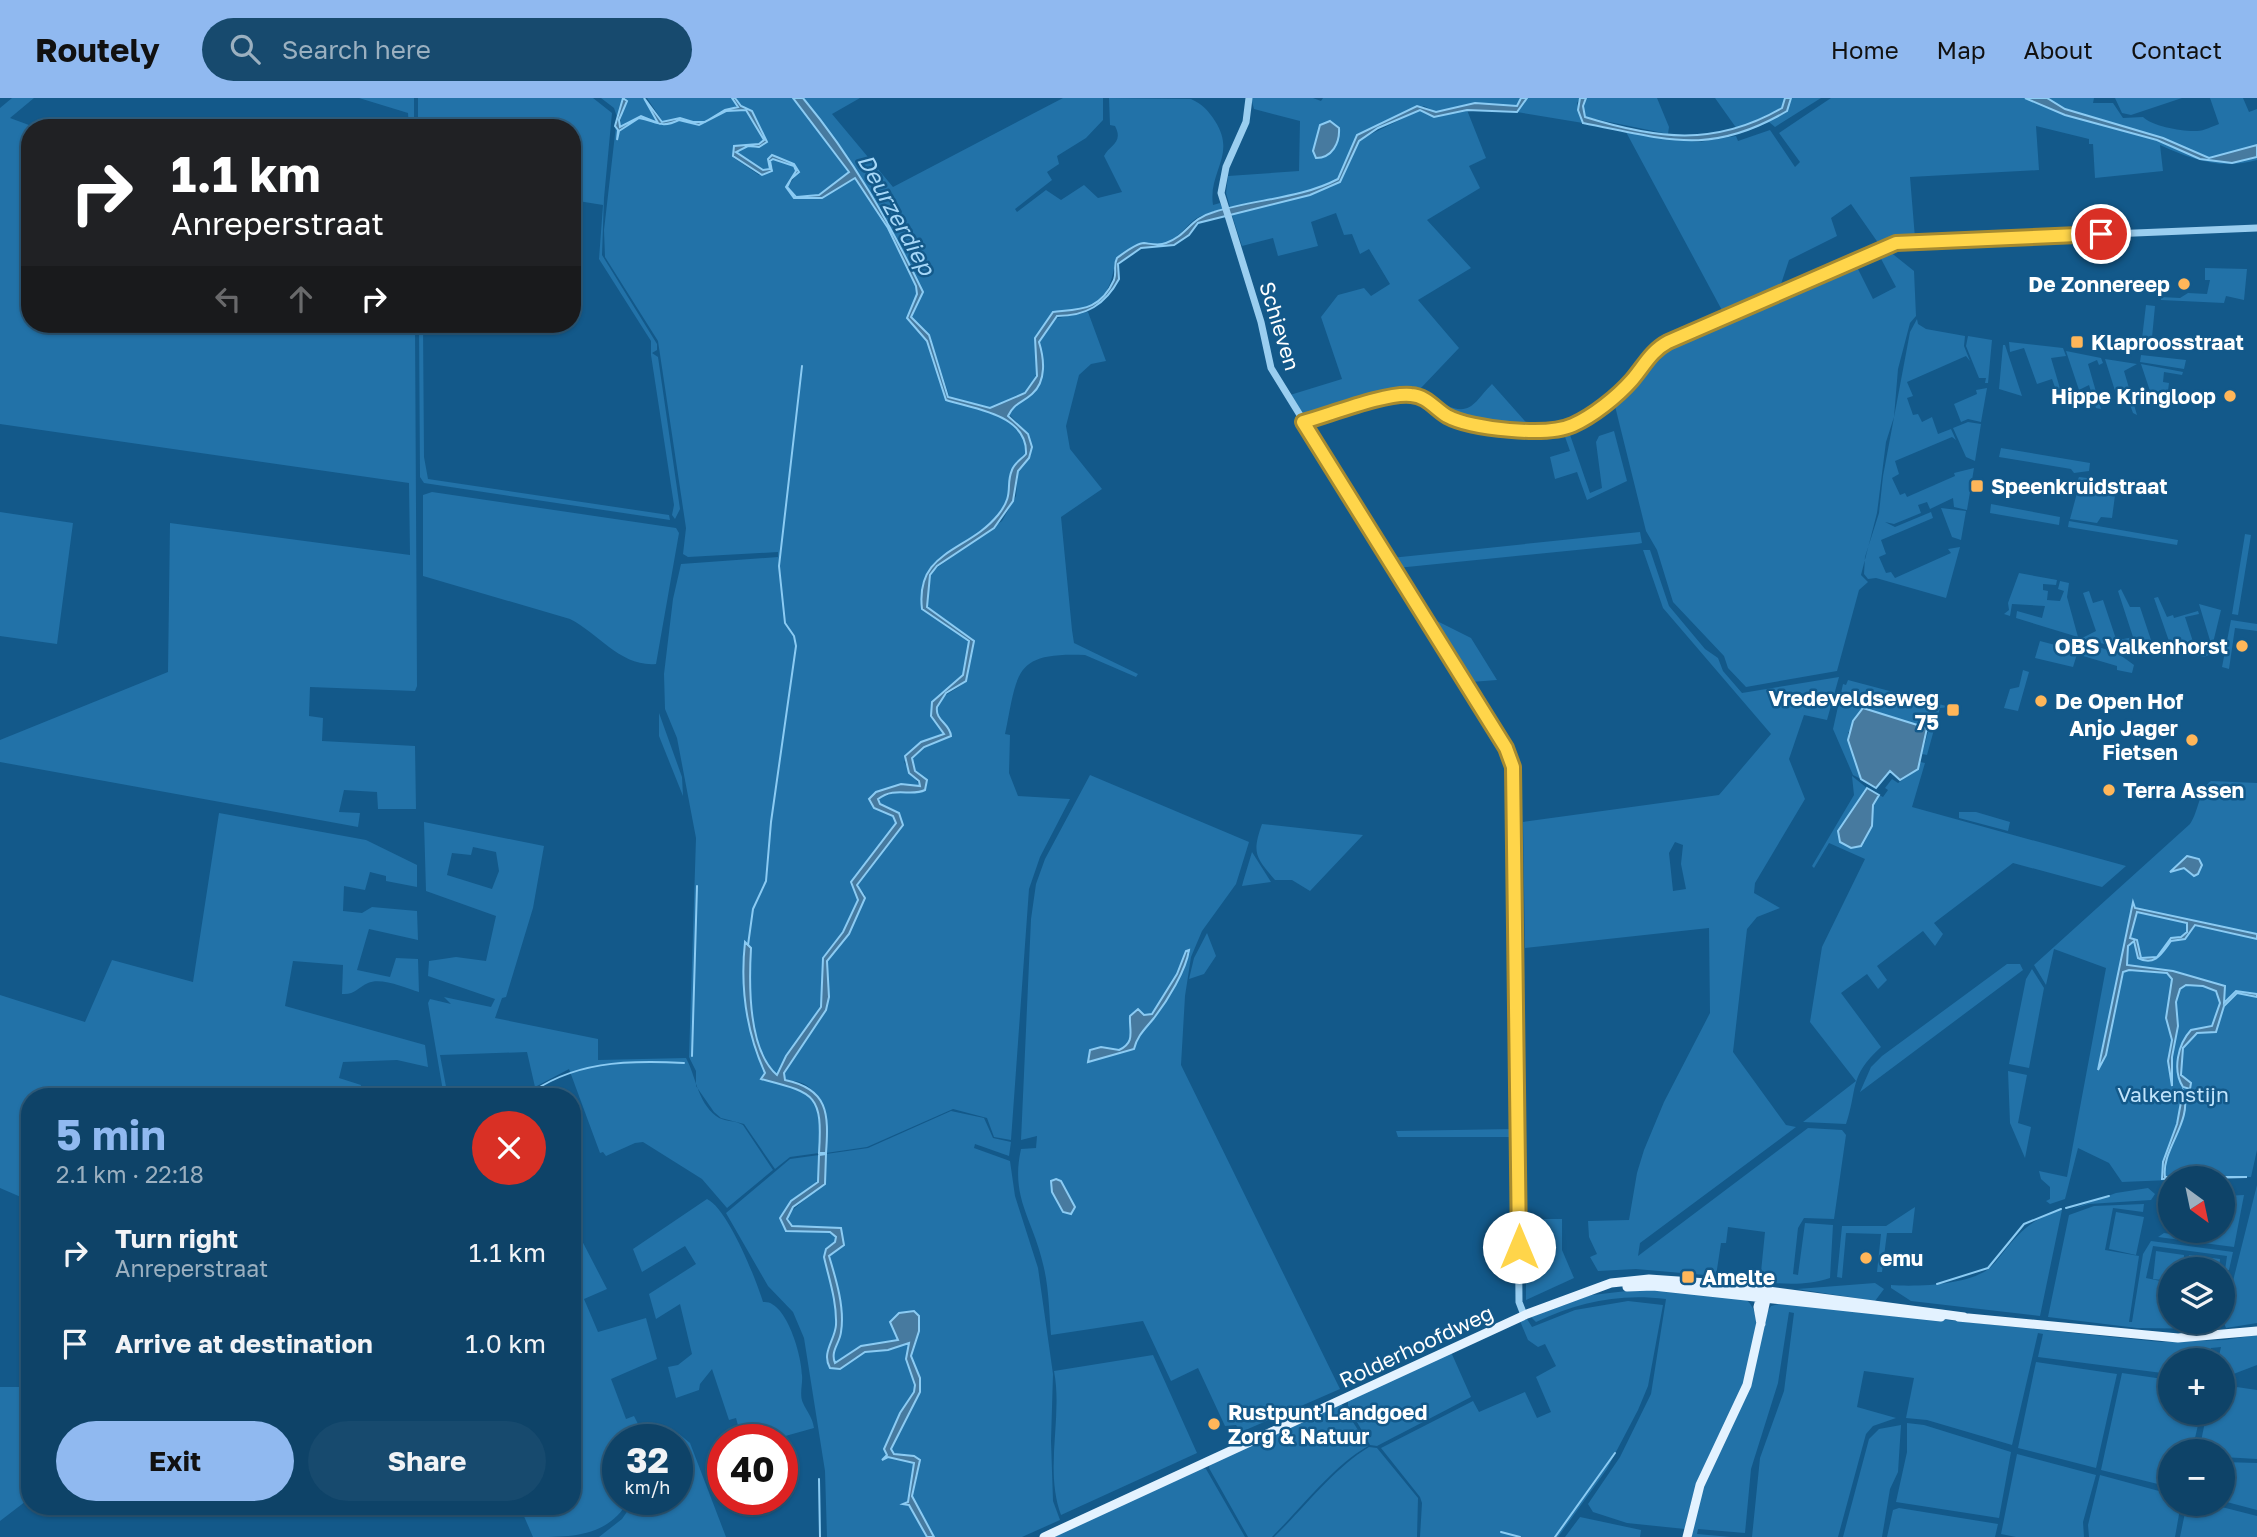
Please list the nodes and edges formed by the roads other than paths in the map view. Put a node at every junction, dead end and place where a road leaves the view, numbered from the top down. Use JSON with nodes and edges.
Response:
{"nodes":[{"id":1,"x":1249,"y":98,"type":"edge"},
{"id":2,"x":2257,"y":228,"type":"edge"},
{"id":3,"x":1303,"y":422,"type":"junction"},
{"id":4,"x":1764,"y":1296,"type":"junction"},
{"id":5,"x":1524,"y":1315,"type":"junction"},
{"id":6,"x":2257,"y":1331,"type":"edge"},
{"id":7,"x":1044,"y":1537,"type":"edge"},
{"id":8,"x":1687,"y":1537,"type":"edge"}],
"edges":[{"from":1,"to":3,"type":"street","name":"Schieven"},
{"from":2,"to":3,"type":"street"},
{"from":3,"to":5,"type":"street","name":"Schieven"},
{"from":4,"to":5,"type":"main road","name":"Rolderhoofdweg"},
{"from":4,"to":6,"type":"main road","name":"Rolderhoofdweg"},
{"from":4,"to":8,"type":"main road"},
{"from":5,"to":7,"type":"main road","name":"Rolderhoofdweg"}]}
